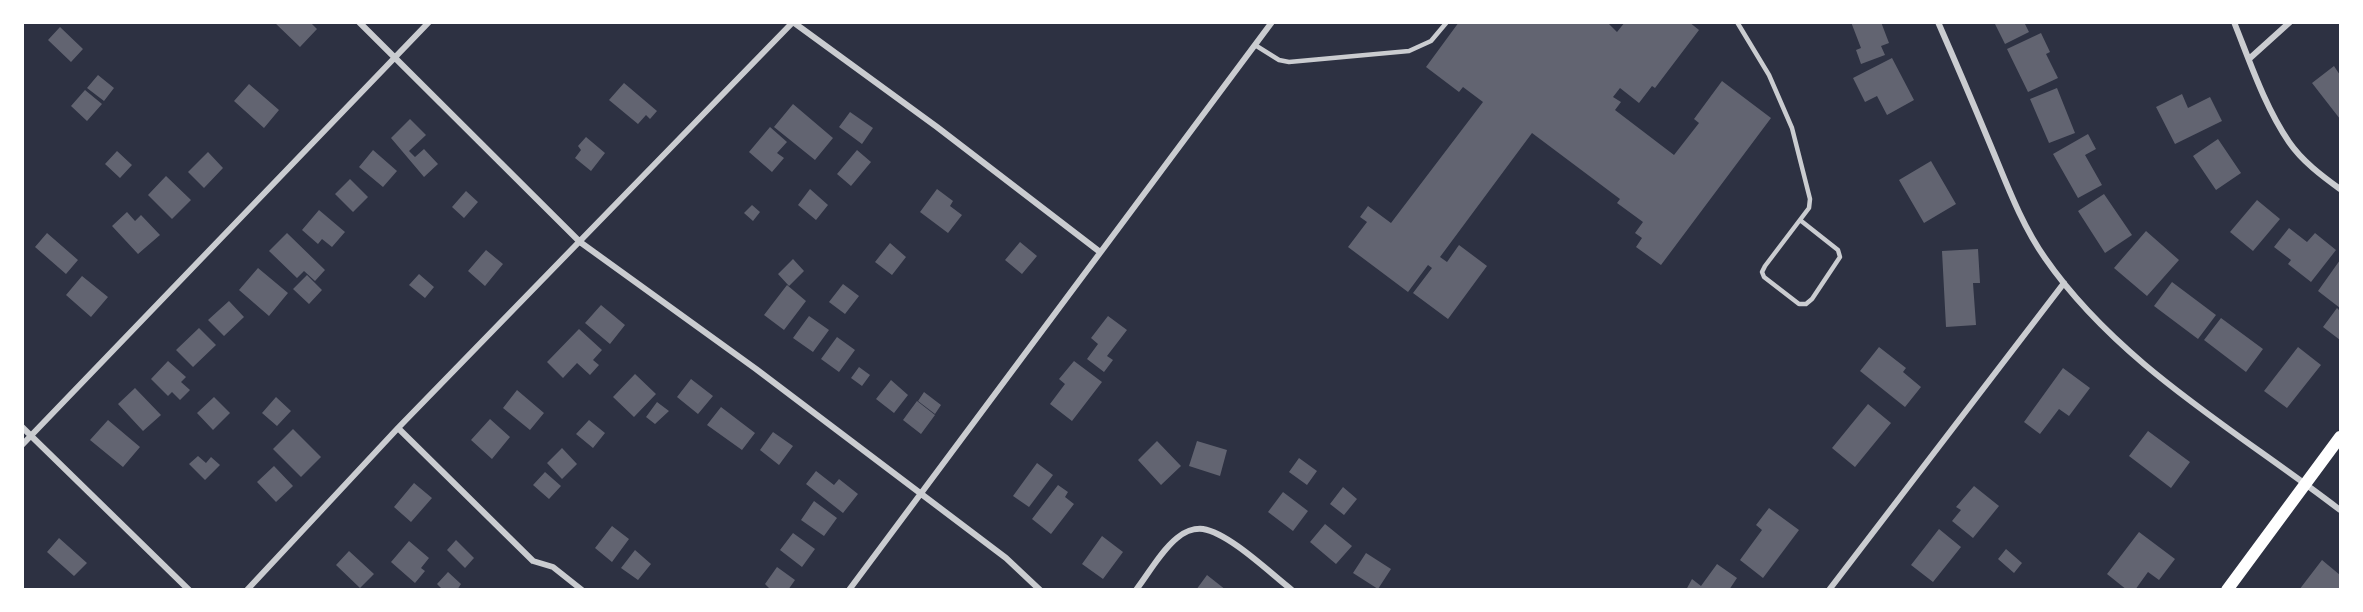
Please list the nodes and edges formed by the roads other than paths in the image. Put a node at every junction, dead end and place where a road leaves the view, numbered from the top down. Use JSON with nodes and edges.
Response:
{"nodes":[{"id":1,"x":359,"y":22,"type":"edge"},
{"id":2,"x":429,"y":22,"type":"edge"},
{"id":3,"x":793,"y":22,"type":"edge"},
{"id":4,"x":1272,"y":22,"type":"edge"},
{"id":5,"x":1447,"y":22,"type":"edge"},
{"id":6,"x":1737,"y":22,"type":"edge"},
{"id":7,"x":1938,"y":22,"type":"edge"},
{"id":8,"x":2234,"y":22,"type":"edge"},
{"id":9,"x":2290,"y":22,"type":"edge"},
{"id":10,"x":1255,"y":45,"type":"junction"},
{"id":11,"x":393,"y":59,"type":"junction"},
{"id":12,"x":2249,"y":60,"type":"junction"},
{"id":13,"x":2340,"y":189,"type":"edge"},
{"id":14,"x":1800,"y":220,"type":"junction"},
{"id":15,"x":580,"y":242,"type":"junction"},
{"id":16,"x":1100,"y":252,"type":"junction"},
{"id":17,"x":2064,"y":283,"type":"junction"},
{"id":18,"x":22,"y":427,"type":"edge"},
{"id":19,"x":398,"y":428,"type":"junction"},
{"id":20,"x":32,"y":436,"type":"junction"},
{"id":21,"x":2340,"y":437,"type":"edge"},
{"id":22,"x":22,"y":445,"type":"edge"},
{"id":23,"x":2306,"y":484,"type":"junction"},
{"id":24,"x":921,"y":493,"type":"junction"},
{"id":25,"x":2340,"y":510,"type":"edge"},
{"id":26,"x":189,"y":590,"type":"edge"},
{"id":27,"x":247,"y":590,"type":"edge"},
{"id":28,"x":582,"y":590,"type":"edge"},
{"id":29,"x":849,"y":590,"type":"edge"},
{"id":30,"x":1040,"y":590,"type":"edge"},
{"id":31,"x":1136,"y":590,"type":"edge"},
{"id":32,"x":1292,"y":590,"type":"edge"},
{"id":33,"x":1829,"y":590,"type":"edge"},
{"id":34,"x":2227,"y":590,"type":"edge"}],
"edges":[{"from":1,"to":11,"type":"street"},
{"from":2,"to":11,"type":"street"},
{"from":3,"to":15,"type":"street"},
{"from":3,"to":16,"type":"street"},
{"from":4,"to":10,"type":"street"},
{"from":5,"to":10,"type":"lane"},
{"from":6,"to":14,"type":"lane"},
{"from":7,"to":17,"type":"street"},
{"from":8,"to":12,"type":"street"},
{"from":9,"to":12,"type":"street"},
{"from":10,"to":16,"type":"street"},
{"from":11,"to":15,"type":"street"},
{"from":11,"to":20,"type":"street"},
{"from":12,"to":13,"type":"street"},
{"from":14,"to":14,"type":"lane"},
{"from":15,"to":19,"type":"street"},
{"from":15,"to":24,"type":"street"},
{"from":16,"to":24,"type":"street"},
{"from":17,"to":23,"type":"street"},
{"from":17,"to":33,"type":"street"},
{"from":18,"to":20,"type":"street"},
{"from":19,"to":27,"type":"street"},
{"from":19,"to":28,"type":"street"},
{"from":20,"to":22,"type":"street"},
{"from":20,"to":26,"type":"street"},
{"from":21,"to":23,"type":"main road"},
{"from":23,"to":25,"type":"street"},
{"from":23,"to":34,"type":"main road"},
{"from":24,"to":29,"type":"street"},
{"from":24,"to":30,"type":"street"},
{"from":31,"to":32,"type":"street"}]}
